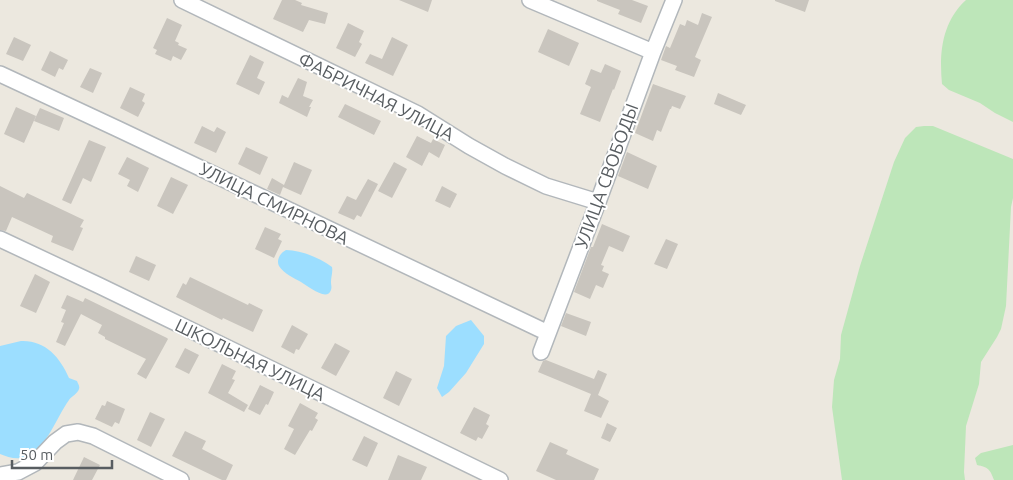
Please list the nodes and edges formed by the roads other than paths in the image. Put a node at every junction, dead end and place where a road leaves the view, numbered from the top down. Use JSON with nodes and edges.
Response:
{"nodes":[{"id":1,"x":182,"y":0,"type":"edge"},
{"id":2,"x":530,"y":0,"type":"edge"},
{"id":3,"x":674,"y":0,"type":"edge"},
{"id":4,"x":653,"y":52,"type":"junction"},
{"id":5,"x":0,"y":74,"type":"edge"},
{"id":6,"x":598,"y":202,"type":"junction"},
{"id":7,"x":0,"y":239,"type":"edge"},
{"id":8,"x":548,"y":333,"type":"junction"},
{"id":9,"x":541,"y":352,"type":"dead end"},
{"id":10,"x":0,"y":475,"type":"edge"},
{"id":11,"x":181,"y":480,"type":"edge"},
{"id":12,"x":500,"y":480,"type":"edge"}],
"edges":[{"from":1,"to":6,"type":"street","name":"ФАБРИЧНАЯ УЛИЦА"},
{"from":2,"to":4,"type":"street"},
{"from":3,"to":4,"type":"street","name":"УЛИЦА СВОБОДЫ"},
{"from":4,"to":6,"type":"street","name":"УЛИЦА СВОБОДЫ"},
{"from":5,"to":8,"type":"street","name":"УЛИЦА СМИРНОВА"},
{"from":6,"to":8,"type":"street","name":"УЛИЦА СВОБОДЫ"},
{"from":7,"to":12,"type":"street","name":"ШКОЛЬНАЯ УЛИЦА"},
{"from":8,"to":9,"type":"street","name":"УЛИЦА СВОБОДЫ"},
{"from":10,"to":11,"type":"street"}]}
